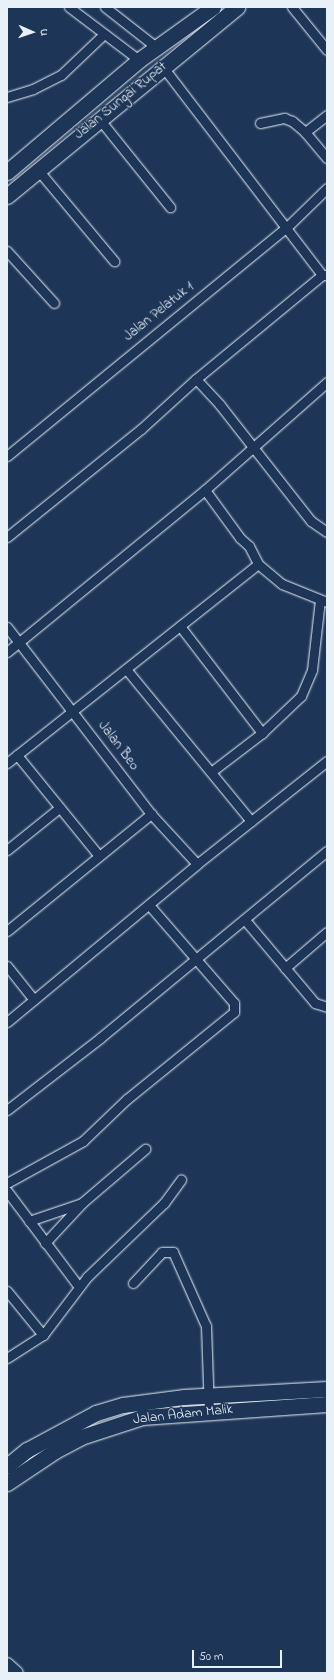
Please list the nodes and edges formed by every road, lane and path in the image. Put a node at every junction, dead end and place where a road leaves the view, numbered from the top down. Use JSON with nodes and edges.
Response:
{"nodes":[{"id":1,"x":69,"y":7,"type":"edge"},
{"id":2,"x":105,"y":7,"type":"edge"},
{"id":3,"x":213,"y":7,"type":"edge"},
{"id":4,"x":237,"y":7,"type":"edge"},
{"id":5,"x":292,"y":7,"type":"edge"},
{"id":6,"x":104,"y":34,"type":"junction"},
{"id":7,"x":156,"y":47,"type":"junction"},
{"id":8,"x":327,"y":50,"type":"edge"},
{"id":9,"x":140,"y":60,"type":"junction"},
{"id":10,"x":163,"y":67,"type":"junction"},
{"id":11,"x":7,"y":97,"type":"edge"},
{"id":12,"x":327,"y":114,"type":"edge"},
{"id":13,"x":100,"y":120,"type":"junction"},
{"id":14,"x":260,"y":123,"type":"dead end"},
{"id":15,"x":305,"y":132,"type":"junction"},
{"id":16,"x":327,"y":158,"type":"edge"},
{"id":17,"x":38,"y":170,"type":"junction"},
{"id":18,"x":7,"y":172,"type":"edge"},
{"id":19,"x":327,"y":188,"type":"edge"},
{"id":20,"x":7,"y":196,"type":"edge"},
{"id":21,"x":170,"y":207,"type":"dead end"},
{"id":22,"x":286,"y":228,"type":"junction"},
{"id":23,"x":7,"y":251,"type":"edge"},
{"id":24,"x":114,"y":261,"type":"dead end"},
{"id":25,"x":324,"y":275,"type":"edge"},
{"id":26,"x":54,"y":303,"type":"dead end"},
{"id":27,"x":196,"y":379,"type":"junction"},
{"id":28,"x":327,"y":382,"type":"edge"},
{"id":29,"x":253,"y":448,"type":"junction"},
{"id":30,"x":7,"y":456,"type":"edge"},
{"id":31,"x":205,"y":490,"type":"junction"},
{"id":32,"x":7,"y":524,"type":"edge"},
{"id":33,"x":327,"y":532,"type":"edge"},
{"id":34,"x":10,"y":534,"type":"edge"},
{"id":35,"x":258,"y":564,"type":"junction"},
{"id":36,"x":324,"y":601,"type":"edge"},
{"id":37,"x":7,"y":626,"type":"edge"},
{"id":38,"x":180,"y":626,"type":"junction"},
{"id":39,"x":19,"y":642,"type":"junction"},
{"id":40,"x":7,"y":652,"type":"edge"},
{"id":41,"x":126,"y":669,"type":"junction"},
{"id":42,"x":72,"y":709,"type":"junction"},
{"id":43,"x":262,"y":733,"type":"junction"},
{"id":44,"x":17,"y":754,"type":"junction"},
{"id":45,"x":327,"y":761,"type":"edge"},
{"id":46,"x":7,"y":763,"type":"edge"},
{"id":47,"x":211,"y":772,"type":"junction"},
{"id":48,"x":59,"y":808,"type":"junction"},
{"id":49,"x":151,"y":814,"type":"junction"},
{"id":50,"x":251,"y":821,"type":"junction"},
{"id":51,"x":7,"y":850,"type":"edge"},
{"id":52,"x":327,"y":851,"type":"edge"},
{"id":53,"x":99,"y":856,"type":"junction"},
{"id":54,"x":197,"y":864,"type":"junction"},
{"id":55,"x":149,"y":905,"type":"junction"},
{"id":56,"x":245,"y":920,"type":"junction"},
{"id":57,"x":7,"y":931,"type":"edge"},
{"id":58,"x":327,"y":932,"type":"edge"},
{"id":59,"x":197,"y":958,"type":"junction"},
{"id":60,"x":7,"y":966,"type":"edge"},
{"id":61,"x":285,"y":968,"type":"junction"},
{"id":62,"x":34,"y":1000,"type":"junction"},
{"id":63,"x":327,"y":1007,"type":"edge"},
{"id":64,"x":7,"y":1022,"type":"edge"},
{"id":65,"x":7,"y":1110,"type":"edge"},
{"id":66,"x":145,"y":1148,"type":"dead end"},
{"id":67,"x":181,"y":1180,"type":"dead end"},
{"id":68,"x":7,"y":1183,"type":"edge"},
{"id":69,"x":7,"y":1190,"type":"edge"},
{"id":70,"x":83,"y":1202,"type":"junction"},
{"id":71,"x":30,"y":1221,"type":"junction"},
{"id":72,"x":45,"y":1243,"type":"junction"},
{"id":73,"x":133,"y":1283,"type":"dead end"},
{"id":74,"x":79,"y":1287,"type":"junction"},
{"id":75,"x":7,"y":1291,"type":"edge"},
{"id":76,"x":43,"y":1335,"type":"junction"},
{"id":77,"x":7,"y":1358,"type":"edge"},
{"id":78,"x":327,"y":1389,"type":"edge"},
{"id":79,"x":210,"y":1395,"type":"junction"},
{"id":80,"x":327,"y":1404,"type":"edge"},
{"id":81,"x":209,"y":1411,"type":"junction"},
{"id":82,"x":7,"y":1466,"type":"edge"},
{"id":83,"x":7,"y":1483,"type":"edge"}],
"edges":[{"from":1,"to":6,"type":"street"},
{"from":2,"to":7,"type":"street"},
{"from":3,"to":7,"type":"main road","name":"Jalan Sungai Rupat"},
{"from":4,"to":10,"type":"main road","name":"Jalan Sungai Rupat"},
{"from":5,"to":8,"type":"street"},
{"from":6,"to":9,"type":"street"},
{"from":6,"to":11,"type":"street"},
{"from":7,"to":9,"type":"main road","name":"Jalan Sungai Rupat"},
{"from":9,"to":18,"type":"main road","name":"Jalan Sungai Rupat"},
{"from":10,"to":13,"type":"main road","name":"Jalan Sungai Rupat"},
{"from":10,"to":22,"type":"street"},
{"from":12,"to":15,"type":"street"},
{"from":13,"to":17,"type":"main road","name":"Jalan Sungai Rupat"},
{"from":13,"to":21,"type":"street"},
{"from":14,"to":15,"type":"street"},
{"from":15,"to":16,"type":"street"},
{"from":17,"to":20,"type":"main road","name":"Jalan Sungai Rupat"},
{"from":17,"to":24,"type":"street"},
{"from":19,"to":22,"type":"street","name":"Jalan Pelatuk 1"},
{"from":22,"to":25,"type":"street"},
{"from":22,"to":30,"type":"street","name":"Jalan Pelatuk 1"},
{"from":23,"to":26,"type":"street"},
{"from":25,"to":27,"type":"street"},
{"from":27,"to":29,"type":"street"},
{"from":27,"to":34,"type":"street"},
{"from":28,"to":29,"type":"street"},
{"from":29,"to":31,"type":"street"},
{"from":29,"to":33,"type":"street"},
{"from":31,"to":35,"type":"street"},
{"from":31,"to":39,"type":"street"},
{"from":32,"to":34,"type":"street"},
{"from":35,"to":36,"type":"street"},
{"from":35,"to":38,"type":"street"},
{"from":36,"to":43,"type":"street"},
{"from":37,"to":39,"type":"street","name":"Jalan Beo"},
{"from":38,"to":41,"type":"street"},
{"from":38,"to":43,"type":"street"},
{"from":39,"to":40,"type":"street"},
{"from":39,"to":42,"type":"street","name":"Jalan Beo"},
{"from":41,"to":42,"type":"street"},
{"from":41,"to":47,"type":"street"},
{"from":42,"to":44,"type":"street"},
{"from":42,"to":49,"type":"street","name":"Jalan Beo"},
{"from":43,"to":47,"type":"street"},
{"from":44,"to":46,"type":"street"},
{"from":44,"to":48,"type":"street"},
{"from":45,"to":50,"type":"street"},
{"from":47,"to":50,"type":"street"},
{"from":48,"to":51,"type":"street"},
{"from":48,"to":53,"type":"street"},
{"from":49,"to":53,"type":"street"},
{"from":49,"to":54,"type":"street","name":"Jalan Beo"},
{"from":50,"to":54,"type":"street"},
{"from":52,"to":56,"type":"street"},
{"from":53,"to":57,"type":"street"},
{"from":54,"to":55,"type":"street"},
{"from":55,"to":59,"type":"street"},
{"from":55,"to":62,"type":"street"},
{"from":56,"to":59,"type":"street"},
{"from":56,"to":61,"type":"street"},
{"from":58,"to":61,"type":"street"},
{"from":59,"to":65,"type":"street"},
{"from":59,"to":68,"type":"street"},
{"from":60,"to":62,"type":"street"},
{"from":61,"to":63,"type":"street"},
{"from":62,"to":64,"type":"street"},
{"from":66,"to":70,"type":"street"},
{"from":67,"to":74,"type":"street"},
{"from":69,"to":71,"type":"street"},
{"from":70,"to":71,"type":"street"},
{"from":70,"to":72,"type":"street"},
{"from":71,"to":72,"type":"street"},
{"from":72,"to":74,"type":"street"},
{"from":73,"to":79,"type":"street"},
{"from":74,"to":76,"type":"street"},
{"from":75,"to":76,"type":"street"},
{"from":76,"to":77,"type":"street"},
{"from":78,"to":79,"type":"main road","name":"Jalan Adam Malik"},
{"from":79,"to":81,"type":"street"},
{"from":79,"to":82,"type":"main road","name":"Jalan Adam Malik"},
{"from":80,"to":81,"type":"main road","name":"Jalan Adam Malik"},
{"from":81,"to":83,"type":"main road","name":"Jalan Adam Malik"}]}
